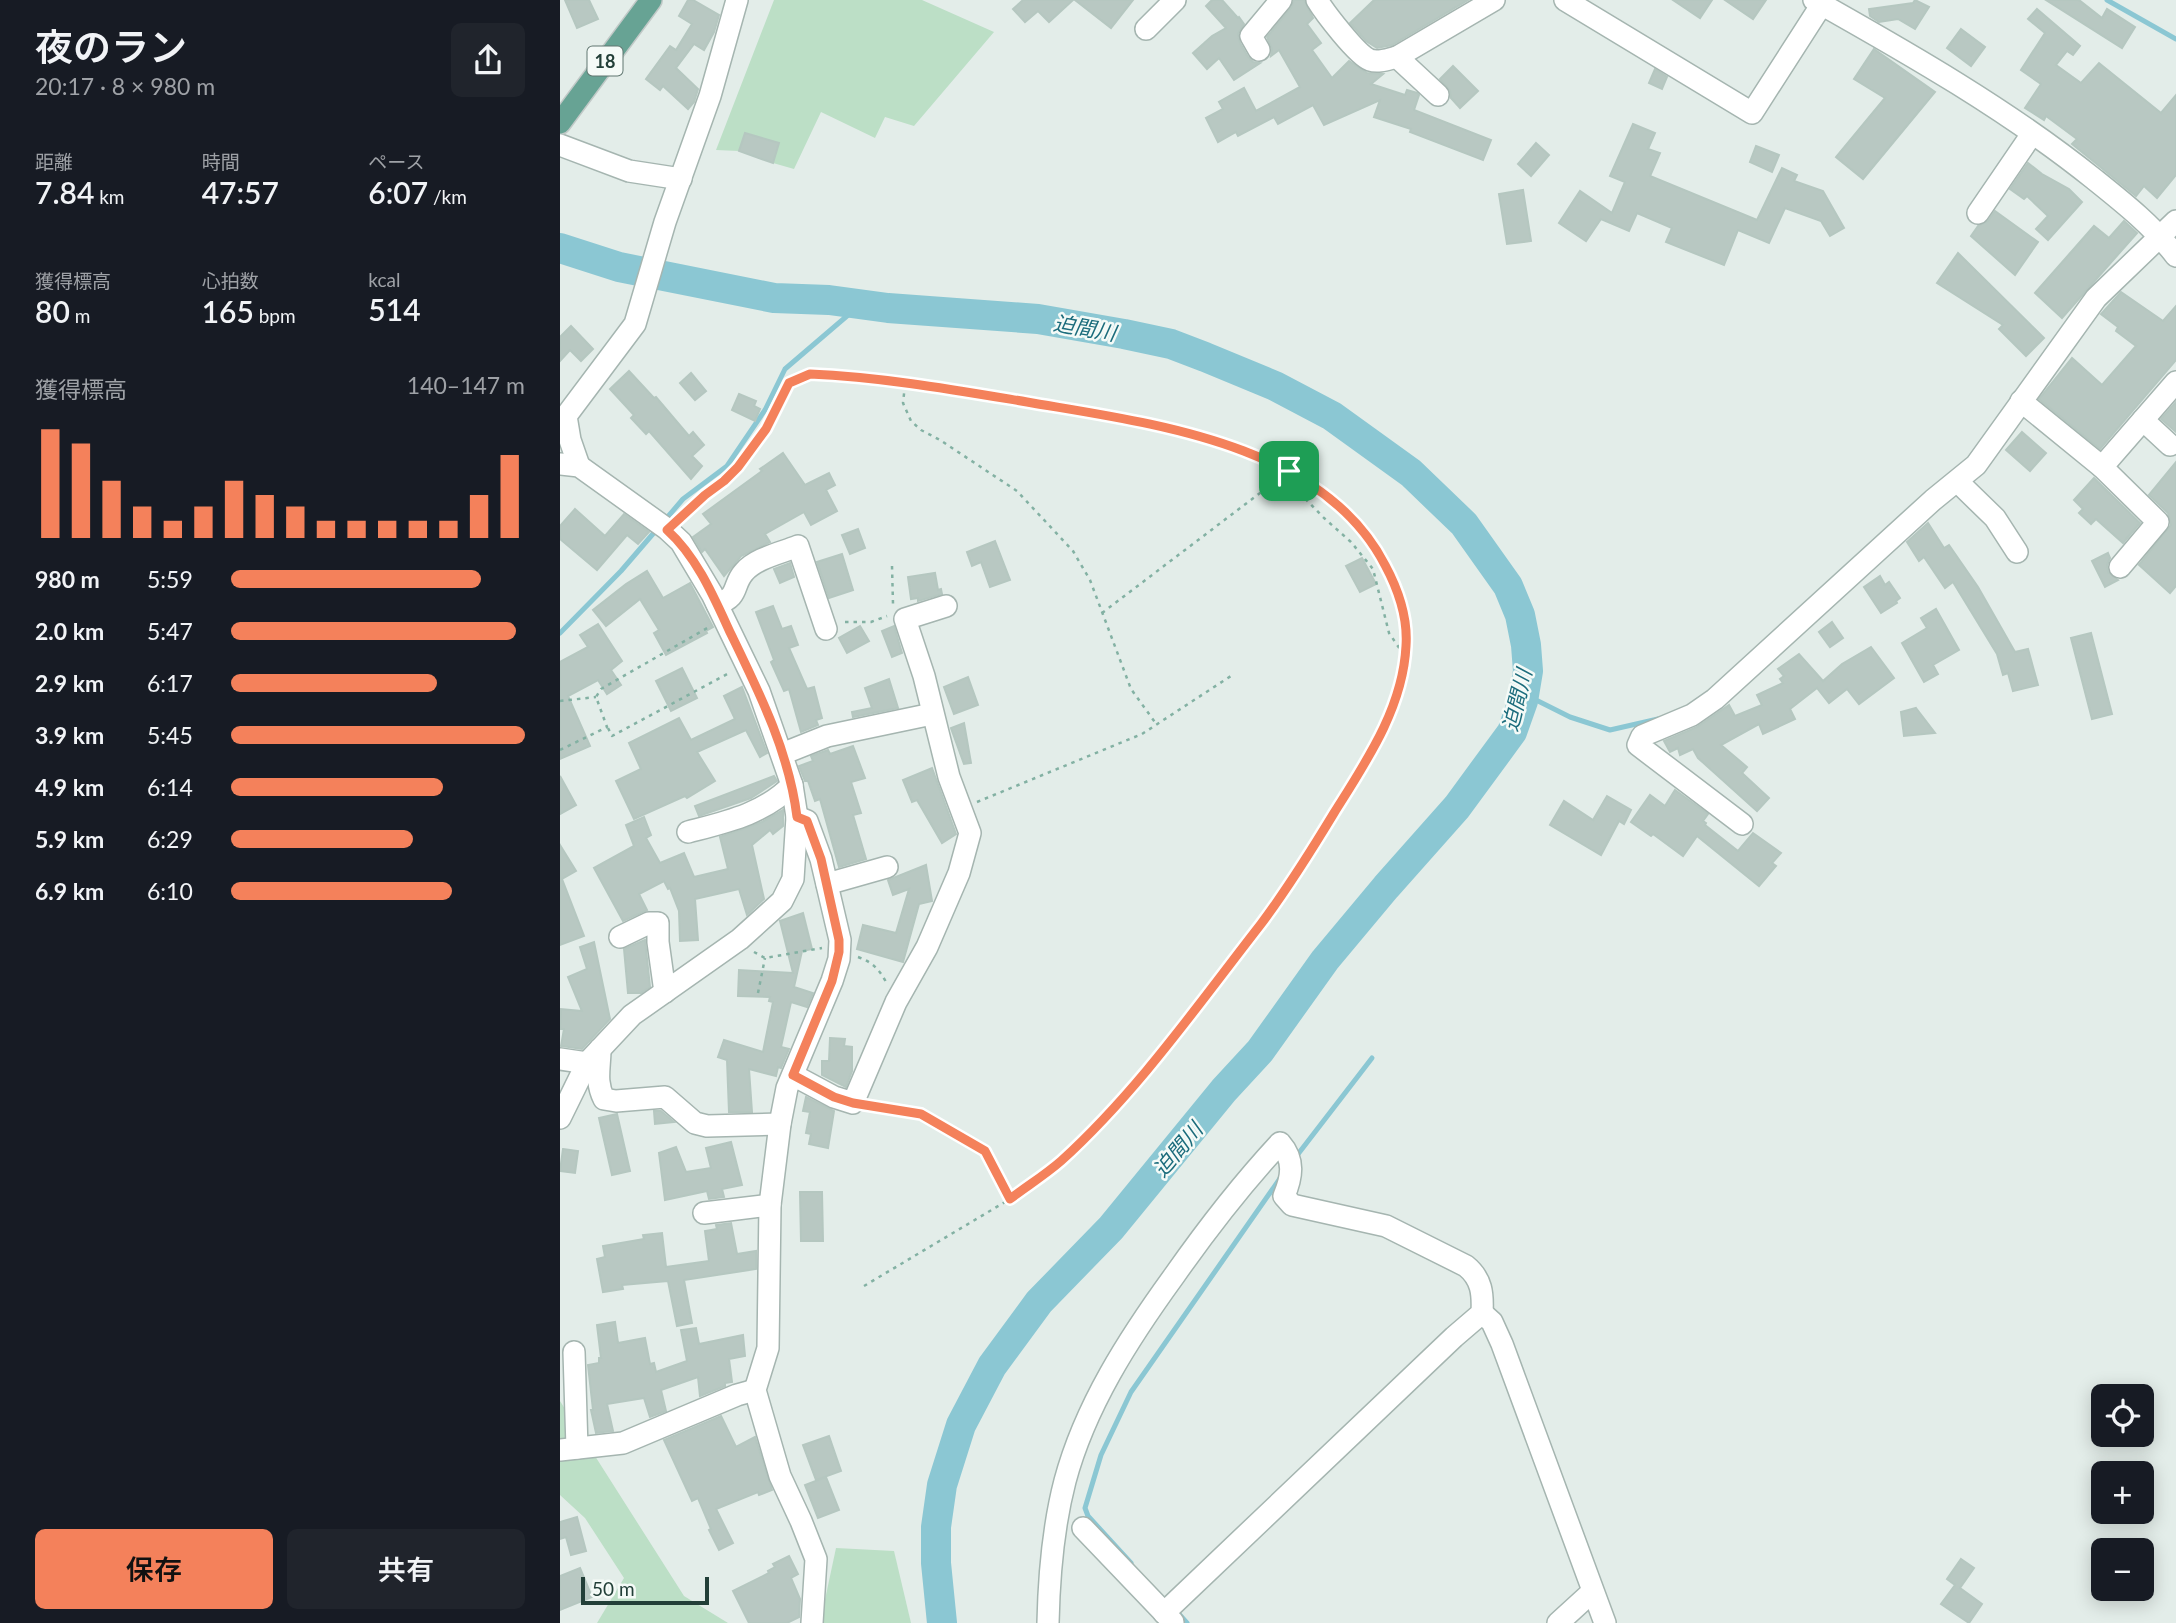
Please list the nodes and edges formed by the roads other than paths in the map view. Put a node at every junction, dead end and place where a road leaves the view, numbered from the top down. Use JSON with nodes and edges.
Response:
{"nodes":[{"id":1,"x":651,"y":0,"type":"edge"},
{"id":2,"x":737,"y":0,"type":"edge"},
{"id":3,"x":1175,"y":0,"type":"edge"},
{"id":4,"x":1281,"y":0,"type":"edge"},
{"id":5,"x":1317,"y":0,"type":"edge"},
{"id":6,"x":1494,"y":0,"type":"edge"},
{"id":7,"x":1565,"y":0,"type":"edge"},
{"id":8,"x":1817,"y":1,"type":"edge"},
{"id":9,"x":1146,"y":29,"type":"dead end"},
{"id":10,"x":1259,"y":50,"type":"dead end"},
{"id":11,"x":1398,"y":57,"type":"junction"},
{"id":12,"x":1438,"y":95,"type":"dead end"},
{"id":13,"x":560,"y":123,"type":"edge"},
{"id":14,"x":2032,"y":134,"type":"junction"},
{"id":15,"x":560,"y":145,"type":"edge"},
{"id":16,"x":681,"y":179,"type":"junction"},
{"id":17,"x":1978,"y":213,"type":"dead end"},
{"id":18,"x":2176,"y":221,"type":"edge"},
{"id":19,"x":2161,"y":236,"type":"junction"},
{"id":20,"x":2176,"y":256,"type":"edge"},
{"id":21,"x":2176,"y":382,"type":"edge"},
{"id":22,"x":2021,"y":401,"type":"junction"},
{"id":23,"x":2143,"y":419,"type":"junction"},
{"id":24,"x":2170,"y":444,"type":"dead end"},
{"id":25,"x":569,"y":465,"type":"edge"},
{"id":26,"x":2102,"y":467,"type":"junction"},
{"id":27,"x":1958,"y":482,"type":"junction"},
{"id":28,"x":2017,"y":552,"type":"dead end"},
{"id":29,"x":2120,"y":567,"type":"dead end"},
{"id":30,"x":946,"y":607,"type":"dead end"},
{"id":31,"x":720,"y":611,"type":"junction"},
{"id":32,"x":826,"y":629,"type":"road end"},
{"id":33,"x":932,"y":714,"type":"junction"},
{"id":34,"x":782,"y":754,"type":"junction"},
{"id":35,"x":792,"y":785,"type":"junction"},
{"id":36,"x":797,"y":817,"type":"junction"},
{"id":37,"x":1742,"y":824,"type":"dead end"},
{"id":38,"x":688,"y":832,"type":"dead end"},
{"id":39,"x":887,"y":867,"type":"dead end"},
{"id":40,"x":827,"y":884,"type":"junction"},
{"id":41,"x":620,"y":936,"type":"dead end"},
{"id":42,"x":665,"y":992,"type":"junction"},
{"id":43,"x":593,"y":1056,"type":"junction"},
{"id":44,"x":560,"y":1059,"type":"edge"},
{"id":45,"x":793,"y":1075,"type":"junction"},
{"id":46,"x":560,"y":1118,"type":"edge"},
{"id":47,"x":780,"y":1124,"type":"junction"},
{"id":48,"x":770,"y":1205,"type":"junction"},
{"id":49,"x":704,"y":1213,"type":"dead end"},
{"id":50,"x":1482,"y":1313,"type":"junction"},
{"id":51,"x":574,"y":1352,"type":"dead end"},
{"id":52,"x":755,"y":1390,"type":"junction"},
{"id":53,"x":568,"y":1449,"type":"edge"},
{"id":54,"x":1083,"y":1528,"type":"dead end"},
{"id":55,"x":1592,"y":1592,"type":"junction"},
{"id":56,"x":1169,"y":1618,"type":"edge"},
{"id":57,"x":812,"y":1623,"type":"edge"},
{"id":58,"x":1048,"y":1623,"type":"edge"},
{"id":59,"x":1558,"y":1623,"type":"edge"},
{"id":60,"x":1605,"y":1623,"type":"edge"}],
"edges":[{"from":1,"to":13,"type":"main road","number":"18"},
{"from":2,"to":16,"type":"street"},
{"from":3,"to":9,"type":"street"},
{"from":4,"to":10,"type":"street"},
{"from":5,"to":11,"type":"street"},
{"from":6,"to":11,"type":"street"},
{"from":7,"to":8,"type":"street"},
{"from":8,"to":14,"type":"street"},
{"from":11,"to":12,"type":"street"},
{"from":14,"to":17,"type":"street"},
{"from":14,"to":19,"type":"street"},
{"from":15,"to":16,"type":"street"},
{"from":16,"to":25,"type":"street"},
{"from":18,"to":19,"type":"street"},
{"from":19,"to":20,"type":"street"},
{"from":19,"to":22,"type":"street"},
{"from":21,"to":23,"type":"street"},
{"from":22,"to":26,"type":"street"},
{"from":22,"to":27,"type":"street"},
{"from":23,"to":24,"type":"street"},
{"from":23,"to":26,"type":"street"},
{"from":25,"to":31,"type":"street"},
{"from":26,"to":29,"type":"street"},
{"from":27,"to":28,"type":"street"},
{"from":27,"to":37,"type":"street"},
{"from":30,"to":33,"type":"street"},
{"from":31,"to":32,"type":"street"},
{"from":31,"to":34,"type":"street"},
{"from":33,"to":34,"type":"street"},
{"from":33,"to":45,"type":"street"},
{"from":34,"to":35,"type":"street"},
{"from":35,"to":36,"type":"street"},
{"from":35,"to":38,"type":"street"},
{"from":36,"to":40,"type":"street"},
{"from":36,"to":42,"type":"street"},
{"from":39,"to":40,"type":"street"},
{"from":40,"to":45,"type":"street"},
{"from":41,"to":42,"type":"street"},
{"from":42,"to":43,"type":"street"},
{"from":43,"to":44,"type":"street"},
{"from":43,"to":46,"type":"street"},
{"from":43,"to":47,"type":"street"},
{"from":45,"to":47,"type":"street"},
{"from":47,"to":48,"type":"street"},
{"from":48,"to":49,"type":"street"},
{"from":48,"to":52,"type":"street"},
{"from":50,"to":55,"type":"street"},
{"from":50,"to":56,"type":"street"},
{"from":50,"to":58,"type":"street"},
{"from":51,"to":53,"type":"street"},
{"from":52,"to":53,"type":"street"},
{"from":52,"to":57,"type":"street"},
{"from":54,"to":56,"type":"street"},
{"from":55,"to":59,"type":"street"},
{"from":55,"to":60,"type":"street"}]}
